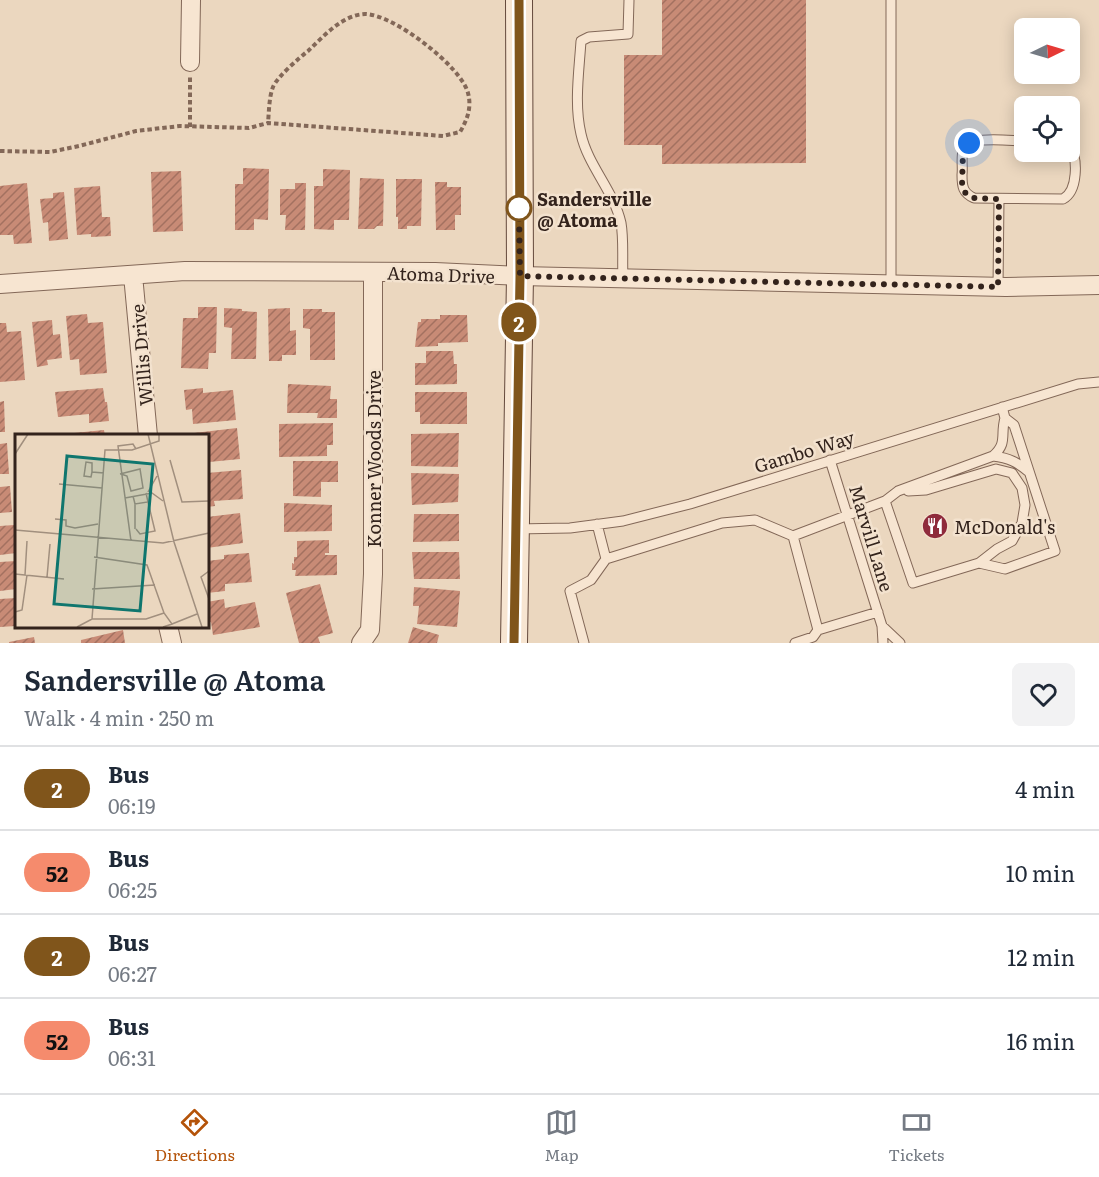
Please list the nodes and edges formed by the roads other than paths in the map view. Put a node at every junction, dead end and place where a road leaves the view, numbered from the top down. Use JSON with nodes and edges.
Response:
{"nodes":[{"id":1,"x":191,"y":0,"type":"edge"},
{"id":2,"x":519,"y":0,"type":"edge"},
{"id":3,"x":629,"y":0,"type":"edge"},
{"id":4,"x":891,"y":0,"type":"edge"},
{"id":5,"x":190,"y":62,"type":"road end"},
{"id":6,"x":1014,"y":141,"type":"edge"},
{"id":7,"x":1074,"y":162,"type":"edge"},
{"id":8,"x":999,"y":199,"type":"junction"},
{"id":9,"x":373,"y":272,"type":"junction"},
{"id":10,"x":133,"y":275,"type":"junction"},
{"id":11,"x":520,"y":276,"type":"junction"},
{"id":12,"x":623,"y":279,"type":"junction"},
{"id":13,"x":0,"y":284,"type":"edge"},
{"id":14,"x":891,"y":285,"type":"junction"},
{"id":15,"x":1099,"y":285,"type":"edge"},
{"id":16,"x":998,"y":287,"type":"junction"},
{"id":17,"x":1099,"y":382,"type":"edge"},
{"id":18,"x":1002,"y":407,"type":"junction"},
{"id":19,"x":1005,"y":418,"type":"junction"},
{"id":20,"x":148,"y":434,"type":"edge"},
{"id":21,"x":993,"y":456,"type":"junction"},
{"id":22,"x":830,"y":460,"type":"junction"},
{"id":23,"x":1029,"y":472,"type":"junction"},
{"id":24,"x":898,"y":492,"type":"junction"},
{"id":25,"x":885,"y":501,"type":"junction"},
{"id":26,"x":847,"y":516,"type":"junction"},
{"id":27,"x":597,"y":524,"type":"junction"},
{"id":28,"x":515,"y":528,"type":"junction"},
{"id":29,"x":793,"y":536,"type":"junction"},
{"id":30,"x":606,"y":559,"type":"junction"},
{"id":31,"x":979,"y":563,"type":"junction"},
{"id":32,"x":878,"y":612,"type":"junction"},
{"id":33,"x":882,"y":626,"type":"junction"},
{"id":34,"x":168,"y":628,"type":"edge"},
{"id":35,"x":818,"y":630,"type":"junction"},
{"id":36,"x":172,"y":643,"type":"edge"},
{"id":37,"x":361,"y":643,"type":"edge"},
{"id":38,"x":514,"y":643,"type":"edge"},
{"id":39,"x":584,"y":643,"type":"edge"},
{"id":40,"x":795,"y":643,"type":"edge"},
{"id":41,"x":883,"y":643,"type":"edge"},
{"id":42,"x":900,"y":643,"type":"edge"}],
"edges":[{"from":1,"to":5,"type":"street"},
{"from":2,"to":11,"type":"street"},
{"from":3,"to":12,"type":"lane"},
{"from":4,"to":14,"type":"lane"},
{"from":6,"to":8,"type":"lane"},
{"from":7,"to":8,"type":"lane"},
{"from":8,"to":16,"type":"lane"},
{"from":9,"to":10,"type":"street","name":"Atoma Drive"},
{"from":9,"to":11,"type":"street","name":"Atoma Drive"},
{"from":9,"to":37,"type":"street","name":"Konner Woods Drive"},
{"from":10,"to":13,"type":"street","name":"Atoma Drive"},
{"from":10,"to":20,"type":"street","name":"Willis Drive"},
{"from":11,"to":12,"type":"street","name":"Atoma Drive"},
{"from":11,"to":28,"type":"street"},
{"from":12,"to":14,"type":"street","name":"Atoma Drive"},
{"from":14,"to":16,"type":"street","name":"Atoma Drive"},
{"from":15,"to":16,"type":"street","name":"Atoma Drive"},
{"from":17,"to":18,"type":"lane","name":"Gambo Way"},
{"from":18,"to":19,"type":"lane"},
{"from":18,"to":22,"type":"lane","name":"Gambo Way"},
{"from":19,"to":21,"type":"lane"},
{"from":19,"to":23,"type":"lane"},
{"from":21,"to":23,"type":"lane"},
{"from":21,"to":24,"type":"lane"},
{"from":22,"to":26,"type":"lane","name":"Marvill Lane"},
{"from":22,"to":27,"type":"lane","name":"Gambo Way"},
{"from":23,"to":31,"type":"lane"},
{"from":24,"to":25,"type":"lane"},
{"from":24,"to":31,"type":"lane"},
{"from":25,"to":26,"type":"lane"},
{"from":25,"to":31,"type":"lane"},
{"from":26,"to":29,"type":"lane"},
{"from":26,"to":32,"type":"lane","name":"Marvill Lane"},
{"from":27,"to":28,"type":"lane","name":"Gambo Way"},
{"from":27,"to":30,"type":"lane"},
{"from":28,"to":38,"type":"street"},
{"from":29,"to":30,"type":"lane"},
{"from":29,"to":35,"type":"lane"},
{"from":30,"to":39,"type":"lane"},
{"from":32,"to":33,"type":"lane","name":"Marvill Lane"},
{"from":32,"to":35,"type":"lane"},
{"from":33,"to":41,"type":"lane","name":"Marvill Lane"},
{"from":33,"to":42,"type":"lane"},
{"from":34,"to":36,"type":"street"},
{"from":35,"to":40,"type":"lane"}]}
